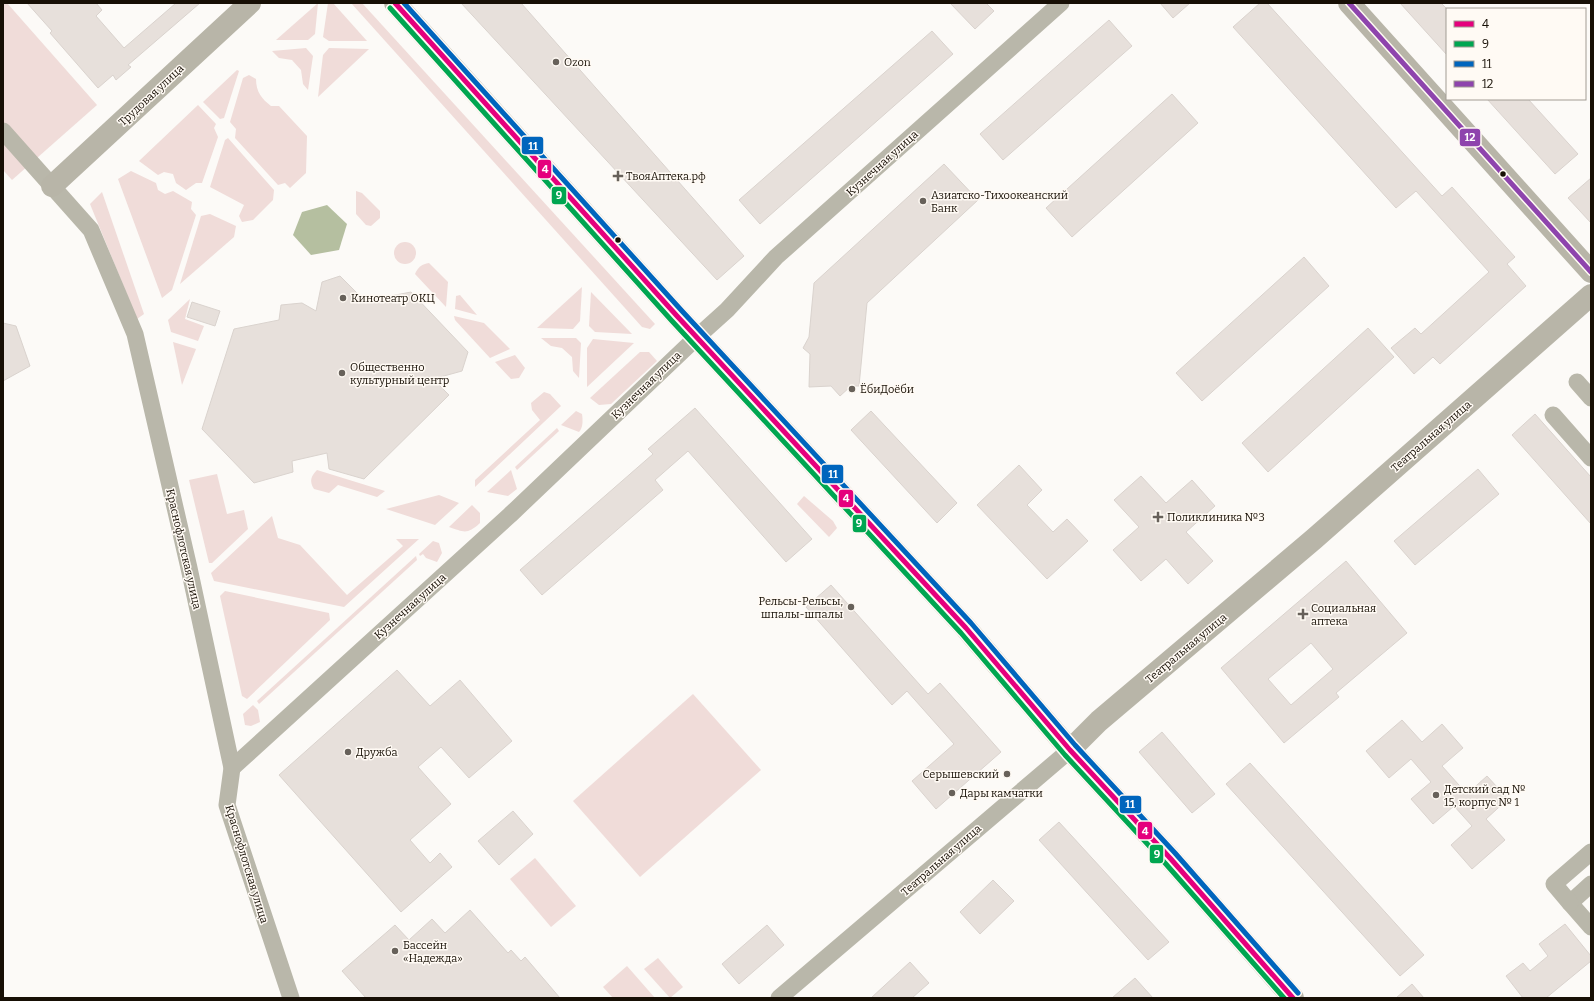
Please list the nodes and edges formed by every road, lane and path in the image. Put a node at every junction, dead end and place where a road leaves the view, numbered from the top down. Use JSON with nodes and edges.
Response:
{"nodes":[{"id":1,"x":250,"y":3,"type":"edge"},
{"id":2,"x":396,"y":3,"type":"edge"},
{"id":3,"x":1061,"y":3,"type":"edge"},
{"id":4,"x":1349,"y":3,"type":"edge"},
{"id":5,"x":3,"y":131,"type":"edge"},
{"id":6,"x":52,"y":186,"type":"junction"},
{"id":7,"x":1591,"y":272,"type":"edge"},
{"id":8,"x":1591,"y":295,"type":"edge"},
{"id":9,"x":697,"y":337,"type":"junction"},
{"id":10,"x":1577,"y":382,"type":"dead end"},
{"id":11,"x":1591,"y":398,"type":"edge"},
{"id":12,"x":1553,"y":415,"type":"dead end"},
{"id":13,"x":1591,"y":458,"type":"edge"},
{"id":14,"x":1070,"y":750,"type":"junction"},
{"id":15,"x":232,"y":768,"type":"junction"},
{"id":16,"x":1591,"y":852,"type":"edge"},
{"id":17,"x":1591,"y":884,"type":"edge"},
{"id":18,"x":1570,"y":903,"type":"junction"},
{"id":19,"x":1591,"y":927,"type":"edge"},
{"id":20,"x":291,"y":998,"type":"edge"},
{"id":21,"x":779,"y":998,"type":"edge"},
{"id":22,"x":1294,"y":998,"type":"edge"}],
"edges":[{"from":1,"to":6,"type":"main road","name":"Трудовая улица"},
{"from":2,"to":9,"type":"main road"},
{"from":3,"to":9,"type":"street","name":"Кузнечная улица"},
{"from":4,"to":7,"type":"main road"},
{"from":5,"to":6,"type":"street","name":"Краснофлотская улица"},
{"from":6,"to":15,"type":"street","name":"Краснофлотская улица"},
{"from":8,"to":14,"type":"main road","name":"Театральная улица"},
{"from":9,"to":14,"type":"main road"},
{"from":9,"to":15,"type":"street","name":"Кузнечная улица"},
{"from":10,"to":11,"type":"street"},
{"from":12,"to":13,"type":"street"},
{"from":14,"to":21,"type":"street","name":"Театральная улица"},
{"from":14,"to":22,"type":"main road"},
{"from":15,"to":20,"type":"street","name":"Краснофлотская улица"},
{"from":16,"to":18,"type":"street"},
{"from":17,"to":18,"type":"street"},
{"from":18,"to":19,"type":"street"}]}
